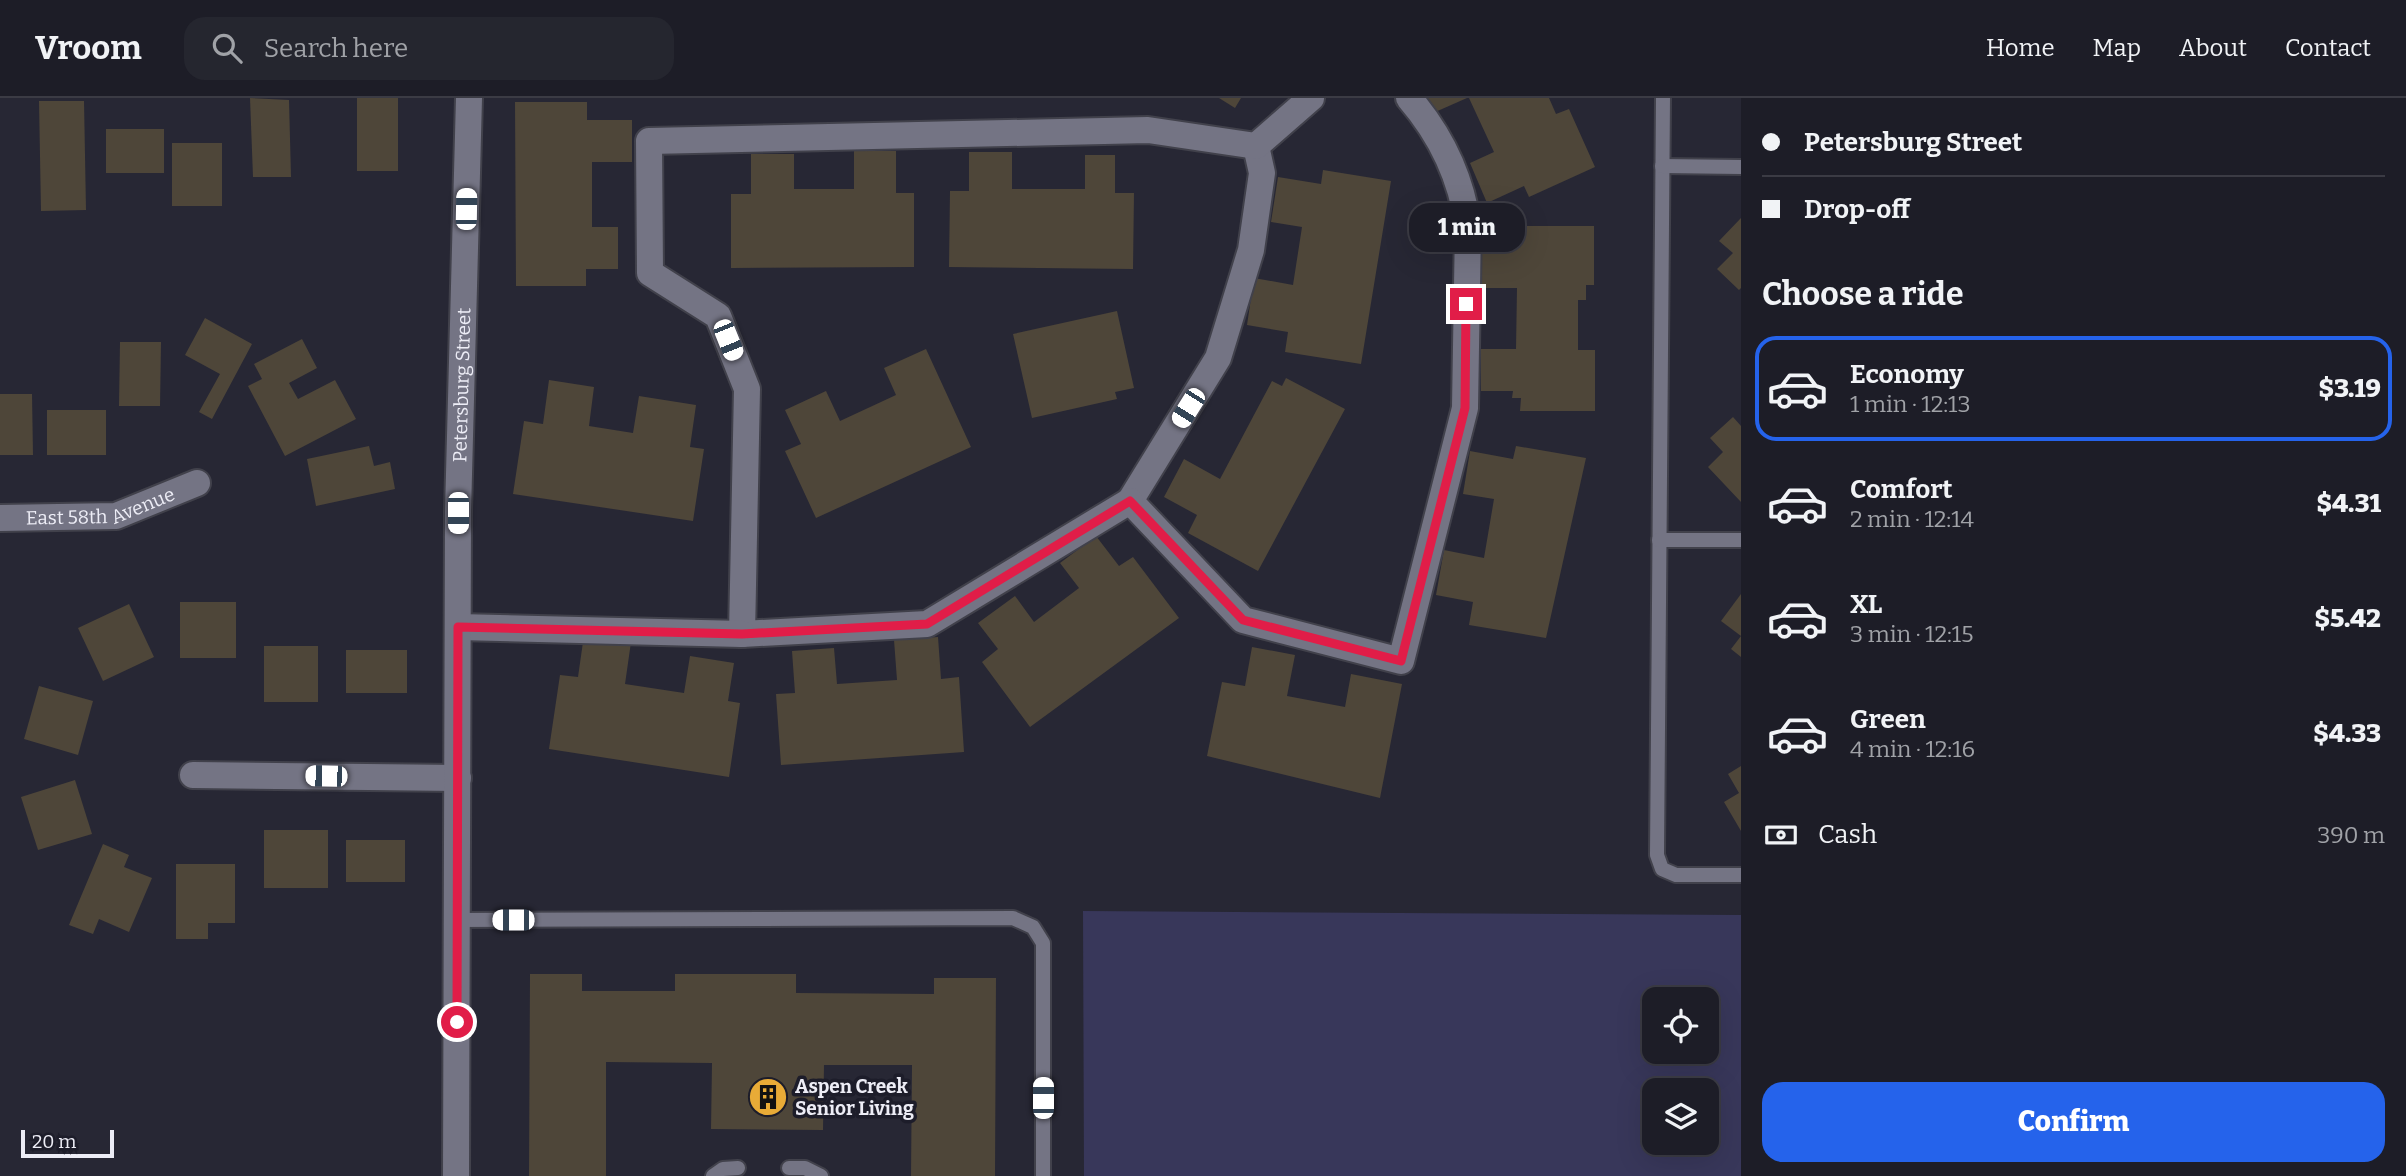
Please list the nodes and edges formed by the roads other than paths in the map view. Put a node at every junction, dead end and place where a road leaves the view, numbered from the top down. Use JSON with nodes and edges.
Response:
{"nodes":[{"id":1,"x":469,"y":98,"type":"edge"},
{"id":2,"x":1311,"y":98,"type":"edge"},
{"id":3,"x":1409,"y":98,"type":"edge"},
{"id":4,"x":1663,"y":98,"type":"edge"},
{"id":5,"x":1256,"y":146,"type":"junction"},
{"id":6,"x":1662,"y":166,"type":"junction"},
{"id":7,"x":1741,"y":167,"type":"edge"},
{"id":8,"x":197,"y":483,"type":"dead end"},
{"id":9,"x":1130,"y":501,"type":"junction"},
{"id":10,"x":0,"y":518,"type":"edge"},
{"id":11,"x":1659,"y":540,"type":"junction"},
{"id":12,"x":1741,"y":540,"type":"edge"},
{"id":13,"x":458,"y":627,"type":"junction"},
{"id":14,"x":742,"y":634,"type":"junction"},
{"id":15,"x":192,"y":775,"type":"dead end"},
{"id":16,"x":458,"y":778,"type":"junction"},
{"id":17,"x":1741,"y":875,"type":"edge"},
{"id":18,"x":458,"y":920,"type":"junction"},
{"id":19,"x":738,"y":1168,"type":"dead end"},
{"id":20,"x":789,"y":1168,"type":"dead end"},
{"id":21,"x":456,"y":1176,"type":"edge"},
{"id":22,"x":713,"y":1176,"type":"edge"},
{"id":23,"x":821,"y":1176,"type":"edge"},
{"id":24,"x":1043,"y":1176,"type":"edge"}],
"edges":[{"from":1,"to":13,"type":"street","name":"Petersburg Street"},
{"from":2,"to":5,"type":"street"},
{"from":3,"to":9,"type":"street"},
{"from":4,"to":6,"type":"lane"},
{"from":5,"to":9,"type":"street"},
{"from":5,"to":14,"type":"street"},
{"from":6,"to":7,"type":"lane"},
{"from":6,"to":11,"type":"lane"},
{"from":8,"to":10,"type":"street","name":"East 58th Avenue"},
{"from":9,"to":14,"type":"street"},
{"from":11,"to":12,"type":"lane"},
{"from":11,"to":17,"type":"lane"},
{"from":13,"to":14,"type":"street"},
{"from":13,"to":16,"type":"street","name":"Petersburg Street"},
{"from":15,"to":16,"type":"street"},
{"from":16,"to":18,"type":"street","name":"Petersburg Street"},
{"from":18,"to":21,"type":"street","name":"Petersburg Street"},
{"from":18,"to":24,"type":"lane"},
{"from":19,"to":22,"type":"lane"},
{"from":20,"to":23,"type":"lane"}]}
